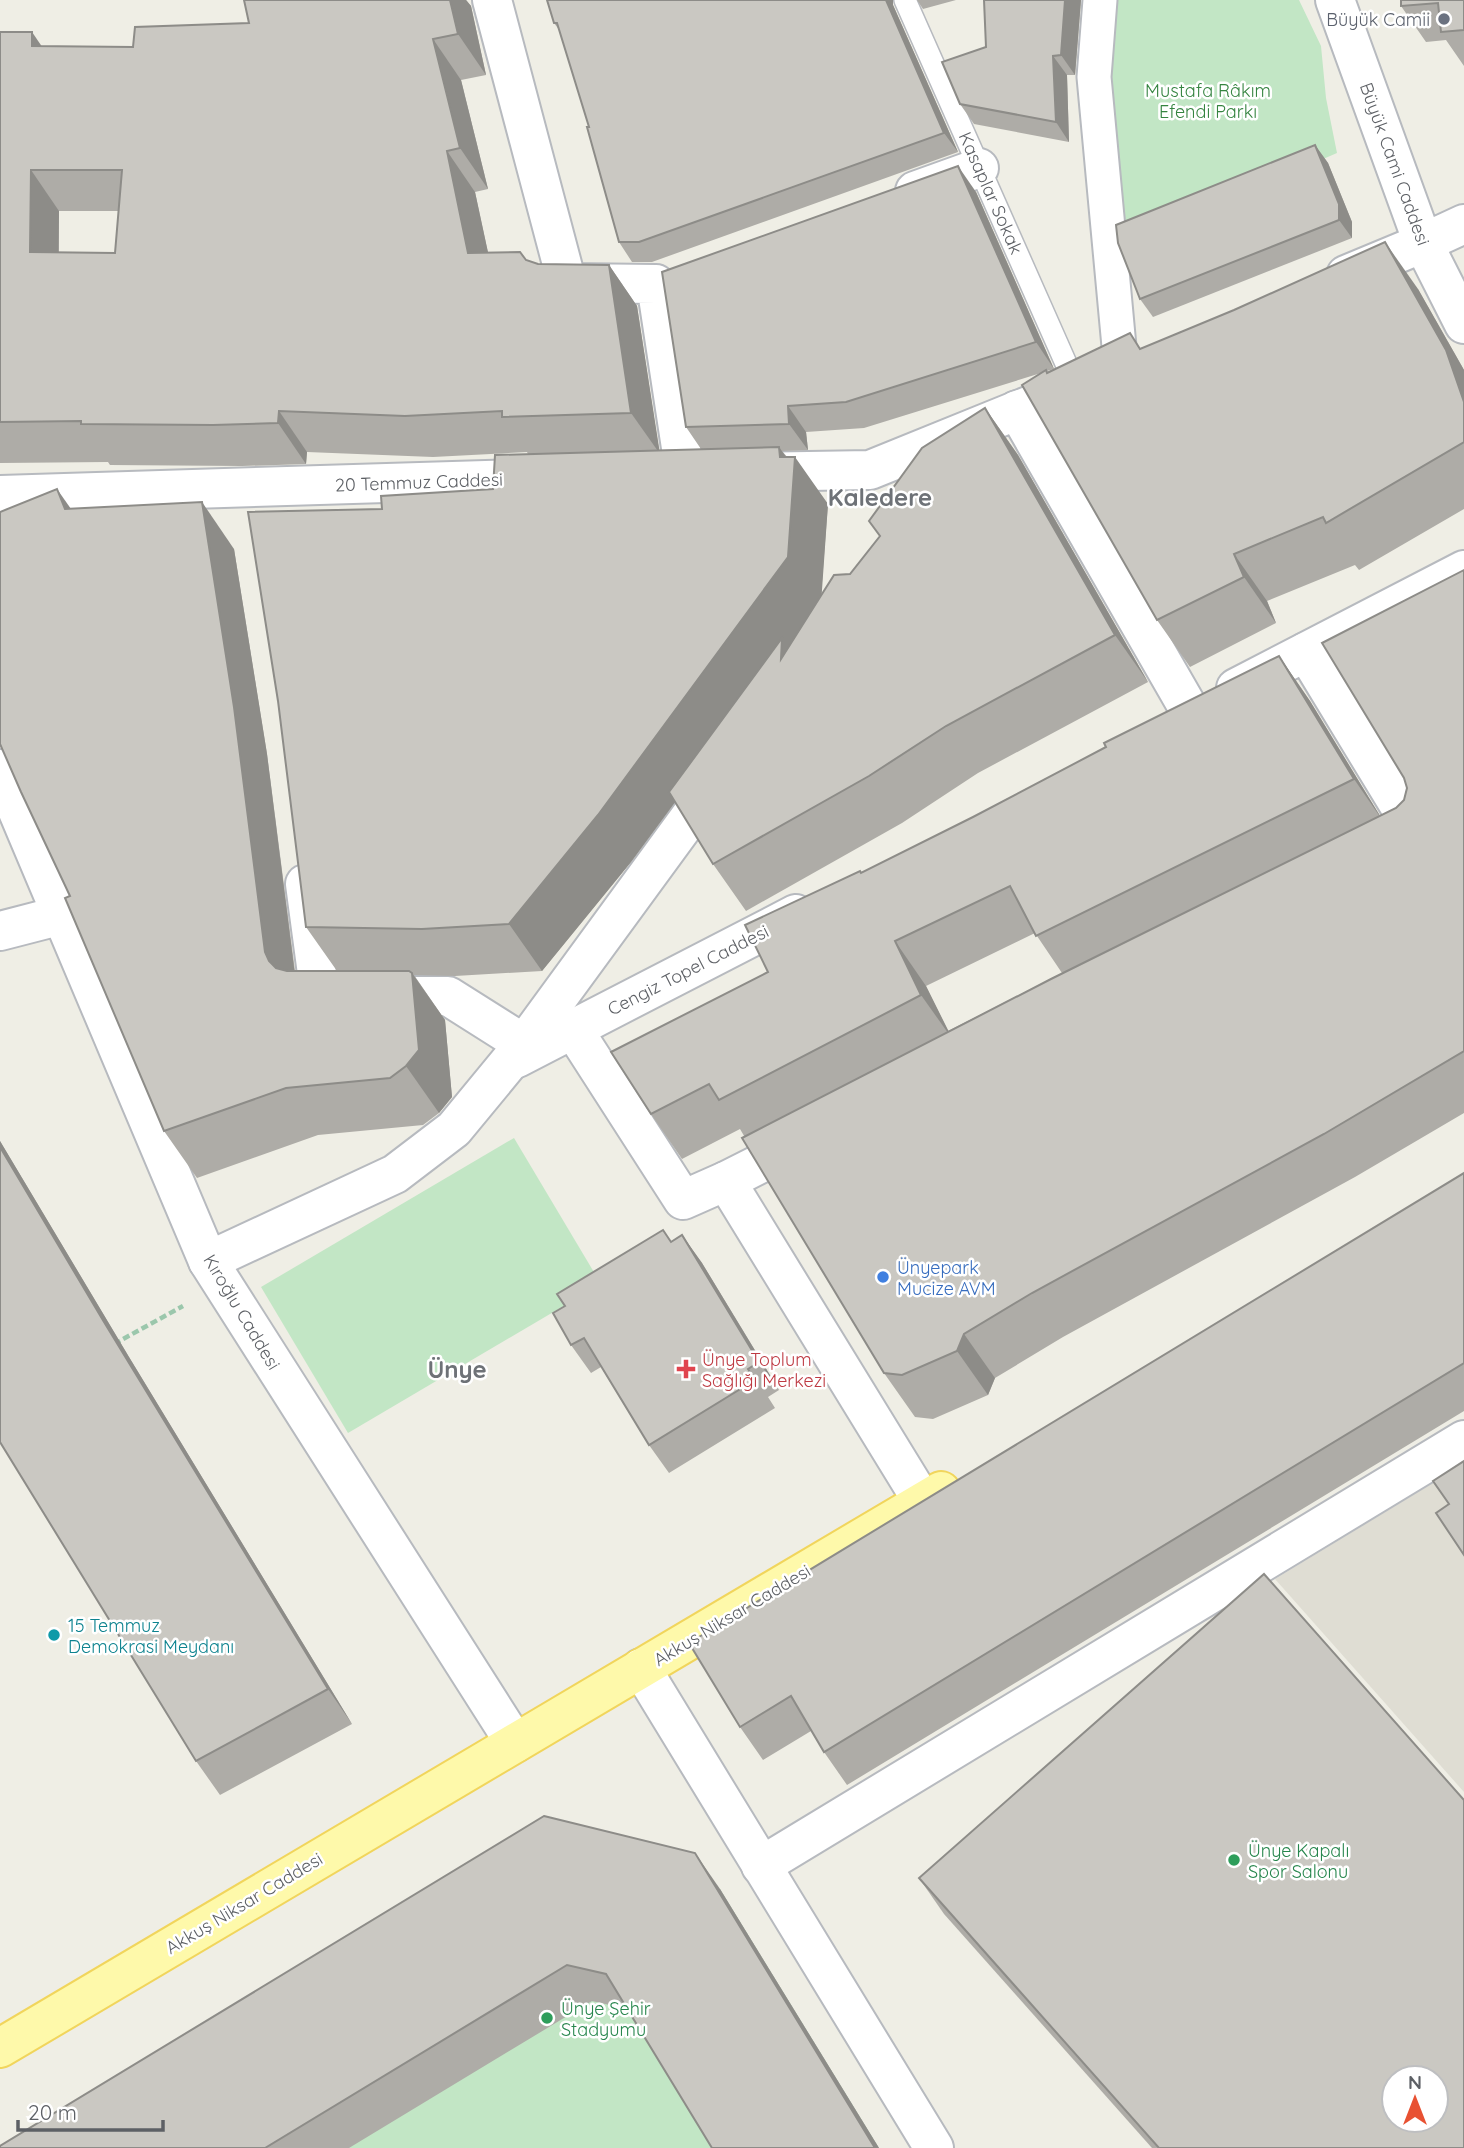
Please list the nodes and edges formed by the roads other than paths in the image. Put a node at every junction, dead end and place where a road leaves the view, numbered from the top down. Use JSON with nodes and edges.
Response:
{"nodes":[{"id":1,"x":492,"y":0,"type":"edge"},
{"id":2,"x":905,"y":0,"type":"edge"},
{"id":3,"x":1100,"y":0,"type":"edge"},
{"id":4,"x":1310,"y":0,"type":"edge"},
{"id":5,"x":1335,"y":0,"type":"edge"},
{"id":6,"x":979,"y":168,"type":"junction"},
{"id":7,"x":889,"y":200,"type":"edge"},
{"id":8,"x":1464,"y":224,"type":"edge"},
{"id":9,"x":1417,"y":245,"type":"junction"},
{"id":10,"x":1311,"y":289,"type":"edge"},
{"id":11,"x":1464,"y":324,"type":"edge"},
{"id":12,"x":1159,"y":352,"type":"edge"},
{"id":13,"x":1121,"y":368,"type":"junction"},
{"id":14,"x":1076,"y":386,"type":"junction"},
{"id":15,"x":1017,"y":410,"type":"junction"},
{"id":16,"x":685,"y":474,"type":"junction"},
{"id":17,"x":644,"y":475,"type":"edge"},
{"id":18,"x":576,"y":477,"type":"edge"},
{"id":19,"x":939,"y":480,"type":"edge"},
{"id":20,"x":247,"y":487,"type":"junction"},
{"id":21,"x":0,"y":495,"type":"edge"},
{"id":22,"x":253,"y":527,"type":"edge"},
{"id":23,"x":1464,"y":570,"type":"edge"},
{"id":24,"x":1306,"y":652,"type":"junction"},
{"id":25,"x":1190,"y":711,"type":"junction"},
{"id":26,"x":1154,"y":730,"type":"edge"},
{"id":27,"x":736,"y":754,"type":"edge"},
{"id":28,"x":0,"y":769,"type":"edge"},
{"id":29,"x":301,"y":847,"type":"edge"},
{"id":30,"x":1367,"y":857,"type":"edge"},
{"id":31,"x":822,"y":901,"type":"edge"},
{"id":32,"x":62,"y":915,"type":"junction"},
{"id":33,"x":0,"y":931,"type":"edge"},
{"id":34,"x":573,"y":1029,"type":"junction"},
{"id":35,"x":517,"y":1053,"type":"junction"},
{"id":36,"x":837,"y":1124,"type":"edge"},
{"id":37,"x":726,"y":1181,"type":"junction"},
{"id":38,"x":216,"y":1273,"type":"junction"},
{"id":39,"x":1464,"y":1440,"type":"edge"},
{"id":40,"x":971,"y":1473,"type":"edge"},
{"id":41,"x":923,"y":1502,"type":"junction"},
{"id":42,"x":641,"y":1668,"type":"junction"},
{"id":43,"x":515,"y":1743,"type":"junction"},
{"id":44,"x":761,"y":1866,"type":"junction"},
{"id":45,"x":0,"y":2048,"type":"edge"},
{"id":46,"x":934,"y":2148,"type":"edge"}],
"edges":[{"from":1,"to":16,"type":"street"},
{"from":2,"to":6,"type":"lane","name":"Kasaplar Sokak"},
{"from":3,"to":13,"type":"street"},
{"from":4,"to":9,"type":"street","name":"Büyük Cami Caddesi"},
{"from":5,"to":9,"type":"street","name":"Büyük Cami Caddesi"},
{"from":6,"to":7,"type":"street"},
{"from":6,"to":14,"type":"lane","name":"Kasaplar Sokak"},
{"from":8,"to":9,"type":"street"},
{"from":9,"to":10,"type":"street"},
{"from":9,"to":11,"type":"street","name":"Büyük Cami Caddesi"},
{"from":12,"to":13,"type":"street"},
{"from":13,"to":14,"type":"street"},
{"from":14,"to":15,"type":"street"},
{"from":15,"to":16,"type":"street"},
{"from":15,"to":19,"type":"street"},
{"from":15,"to":25,"type":"street"},
{"from":16,"to":17,"type":"street"},
{"from":18,"to":20,"type":"street","name":"20 Temmuz Caddesi"},
{"from":20,"to":21,"type":"street","name":"20 Temmuz Caddesi"},
{"from":20,"to":22,"type":"street"},
{"from":23,"to":24,"type":"street"},
{"from":24,"to":25,"type":"street"},
{"from":24,"to":30,"type":"street"},
{"from":25,"to":26,"type":"street"},
{"from":27,"to":35,"type":"street"},
{"from":28,"to":32,"type":"street","name":"Kıroğlu Caddesi"},
{"from":29,"to":35,"type":"street"},
{"from":31,"to":34,"type":"street","name":"Cengiz Topel Caddesi"},
{"from":32,"to":33,"type":"street"},
{"from":32,"to":38,"type":"street","name":"Kıroğlu Caddesi"},
{"from":34,"to":35,"type":"street","name":"Cengiz Topel Caddesi"},
{"from":34,"to":37,"type":"street"},
{"from":35,"to":38,"type":"street"},
{"from":36,"to":37,"type":"street"},
{"from":37,"to":41,"type":"street"},
{"from":38,"to":43,"type":"street","name":"Kıroğlu Caddesi"},
{"from":39,"to":44,"type":"street"},
{"from":40,"to":41,"type":"main road","name":"Akkuş Niksar Caddesi"},
{"from":41,"to":42,"type":"main road","name":"Akkuş Niksar Caddesi"},
{"from":42,"to":43,"type":"main road","name":"Akkuş Niksar Caddesi"},
{"from":42,"to":44,"type":"street"},
{"from":43,"to":45,"type":"main road","name":"Akkuş Niksar Caddesi"},
{"from":44,"to":46,"type":"street"}]}
